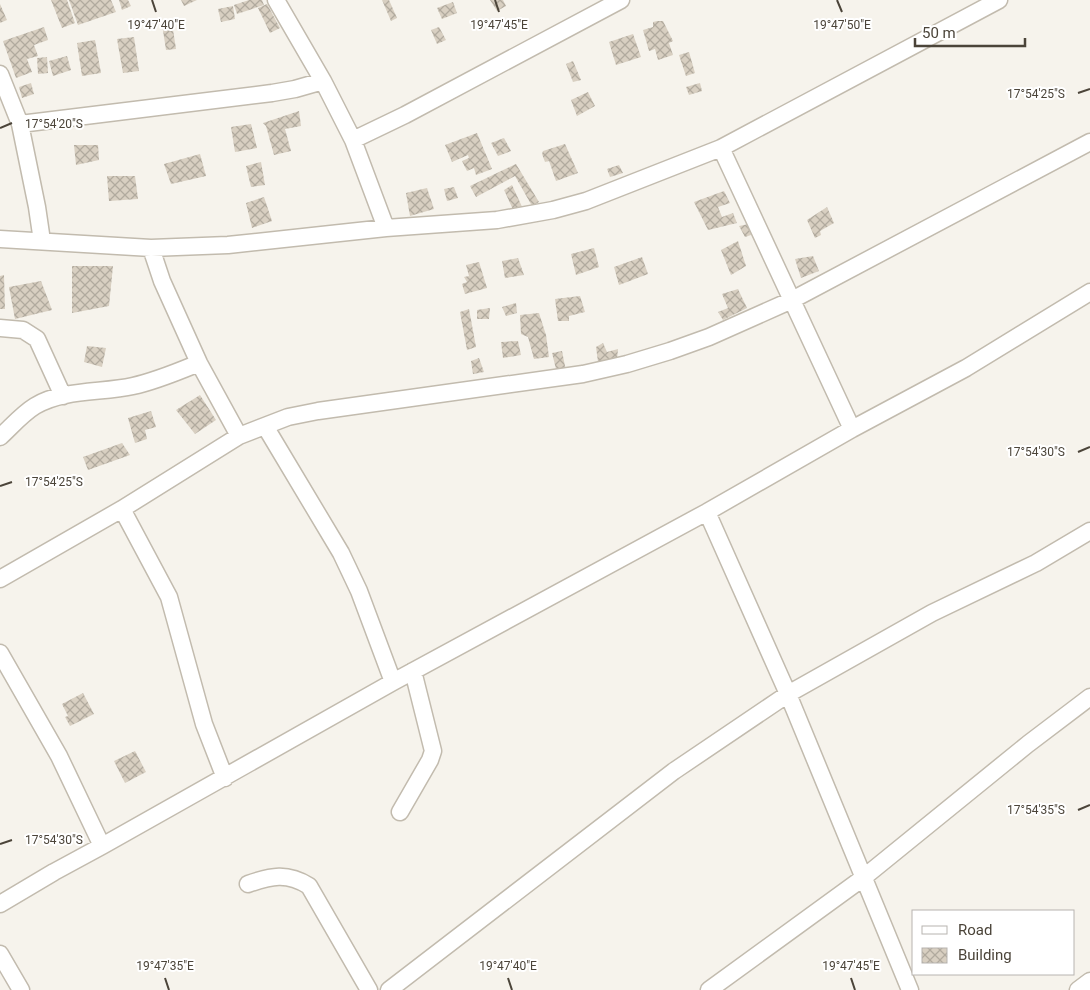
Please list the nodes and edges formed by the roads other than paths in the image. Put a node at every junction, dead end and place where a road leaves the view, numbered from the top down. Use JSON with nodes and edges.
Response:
{"nodes":[{"id":1,"x":276,"y":0,"type":"edge"},
{"id":2,"x":621,"y":0,"type":"edge"},
{"id":3,"x":999,"y":0,"type":"edge"},
{"id":4,"x":0,"y":74,"type":"edge"},
{"id":5,"x":323,"y":81,"type":"junction"},
{"id":6,"x":20,"y":124,"type":"junction"},
{"id":7,"x":353,"y":140,"type":"junction"},
{"id":8,"x":1090,"y":142,"type":"edge"},
{"id":9,"x":721,"y":148,"type":"junction"},
{"id":10,"x":386,"y":228,"type":"junction"},
{"id":11,"x":0,"y":239,"type":"edge"},
{"id":12,"x":42,"y":241,"type":"junction"},
{"id":13,"x":151,"y":248,"type":"junction"},
{"id":14,"x":1090,"y":292,"type":"edge"},
{"id":15,"x":792,"y":300,"type":"junction"},
{"id":16,"x":0,"y":328,"type":"edge"},
{"id":17,"x":199,"y":363,"type":"junction"},
{"id":18,"x":62,"y":396,"type":"junction"},
{"id":19,"x":265,"y":426,"type":"junction"},
{"id":20,"x":852,"y":429,"type":"junction"},
{"id":21,"x":240,"y":436,"type":"junction"},
{"id":22,"x":0,"y":437,"type":"edge"},
{"id":23,"x":122,"y":509,"type":"junction"},
{"id":24,"x":707,"y":512,"type":"junction"},
{"id":25,"x":1090,"y":531,"type":"edge"},
{"id":26,"x":0,"y":579,"type":"edge"},
{"id":27,"x":0,"y":653,"type":"edge"},
{"id":28,"x":413,"y":671,"type":"junction"},
{"id":29,"x":393,"y":682,"type":"junction"},
{"id":30,"x":788,"y":694,"type":"junction"},
{"id":31,"x":1090,"y":697,"type":"edge"},
{"id":32,"x":224,"y":778,"type":"junction"},
{"id":33,"x":400,"y":812,"type":"dead end"},
{"id":34,"x":102,"y":846,"type":"junction"},
{"id":35,"x":863,"y":878,"type":"junction"},
{"id":36,"x":248,"y":884,"type":"dead end"},
{"id":37,"x":0,"y":904,"type":"edge"},
{"id":38,"x":0,"y":954,"type":"edge"},
{"id":39,"x":1090,"y":981,"type":"edge"},
{"id":40,"x":21,"y":990,"type":"edge"},
{"id":41,"x":369,"y":990,"type":"edge"},
{"id":42,"x":389,"y":990,"type":"edge"},
{"id":43,"x":709,"y":990,"type":"edge"},
{"id":44,"x":910,"y":990,"type":"edge"},
{"id":45,"x":1078,"y":990,"type":"edge"}],
"edges":[{"from":1,"to":5,"type":"street"},
{"from":2,"to":7,"type":"street"},
{"from":3,"to":9,"type":"street"},
{"from":4,"to":6,"type":"street"},
{"from":5,"to":6,"type":"street"},
{"from":5,"to":7,"type":"street"},
{"from":6,"to":12,"type":"street"},
{"from":7,"to":10,"type":"street"},
{"from":8,"to":15,"type":"street"},
{"from":9,"to":10,"type":"street"},
{"from":9,"to":15,"type":"street"},
{"from":10,"to":13,"type":"street"},
{"from":11,"to":12,"type":"street"},
{"from":12,"to":13,"type":"street"},
{"from":13,"to":17,"type":"street"},
{"from":14,"to":20,"type":"street"},
{"from":15,"to":19,"type":"street"},
{"from":15,"to":20,"type":"street"},
{"from":16,"to":18,"type":"street"},
{"from":17,"to":18,"type":"street"},
{"from":17,"to":21,"type":"street"},
{"from":18,"to":22,"type":"street"},
{"from":19,"to":21,"type":"street"},
{"from":19,"to":29,"type":"street"},
{"from":20,"to":24,"type":"street"},
{"from":21,"to":23,"type":"street"},
{"from":23,"to":26,"type":"street"},
{"from":23,"to":32,"type":"street"},
{"from":24,"to":28,"type":"street"},
{"from":24,"to":30,"type":"street"},
{"from":25,"to":30,"type":"street"},
{"from":27,"to":34,"type":"street"},
{"from":28,"to":29,"type":"street"},
{"from":28,"to":33,"type":"street"},
{"from":29,"to":32,"type":"street"},
{"from":30,"to":35,"type":"street"},
{"from":30,"to":42,"type":"street"},
{"from":31,"to":35,"type":"street"},
{"from":32,"to":34,"type":"street"},
{"from":34,"to":37,"type":"street"},
{"from":35,"to":43,"type":"street"},
{"from":35,"to":44,"type":"street"},
{"from":36,"to":41,"type":"street"},
{"from":38,"to":40,"type":"street"},
{"from":39,"to":45,"type":"street"}]}
